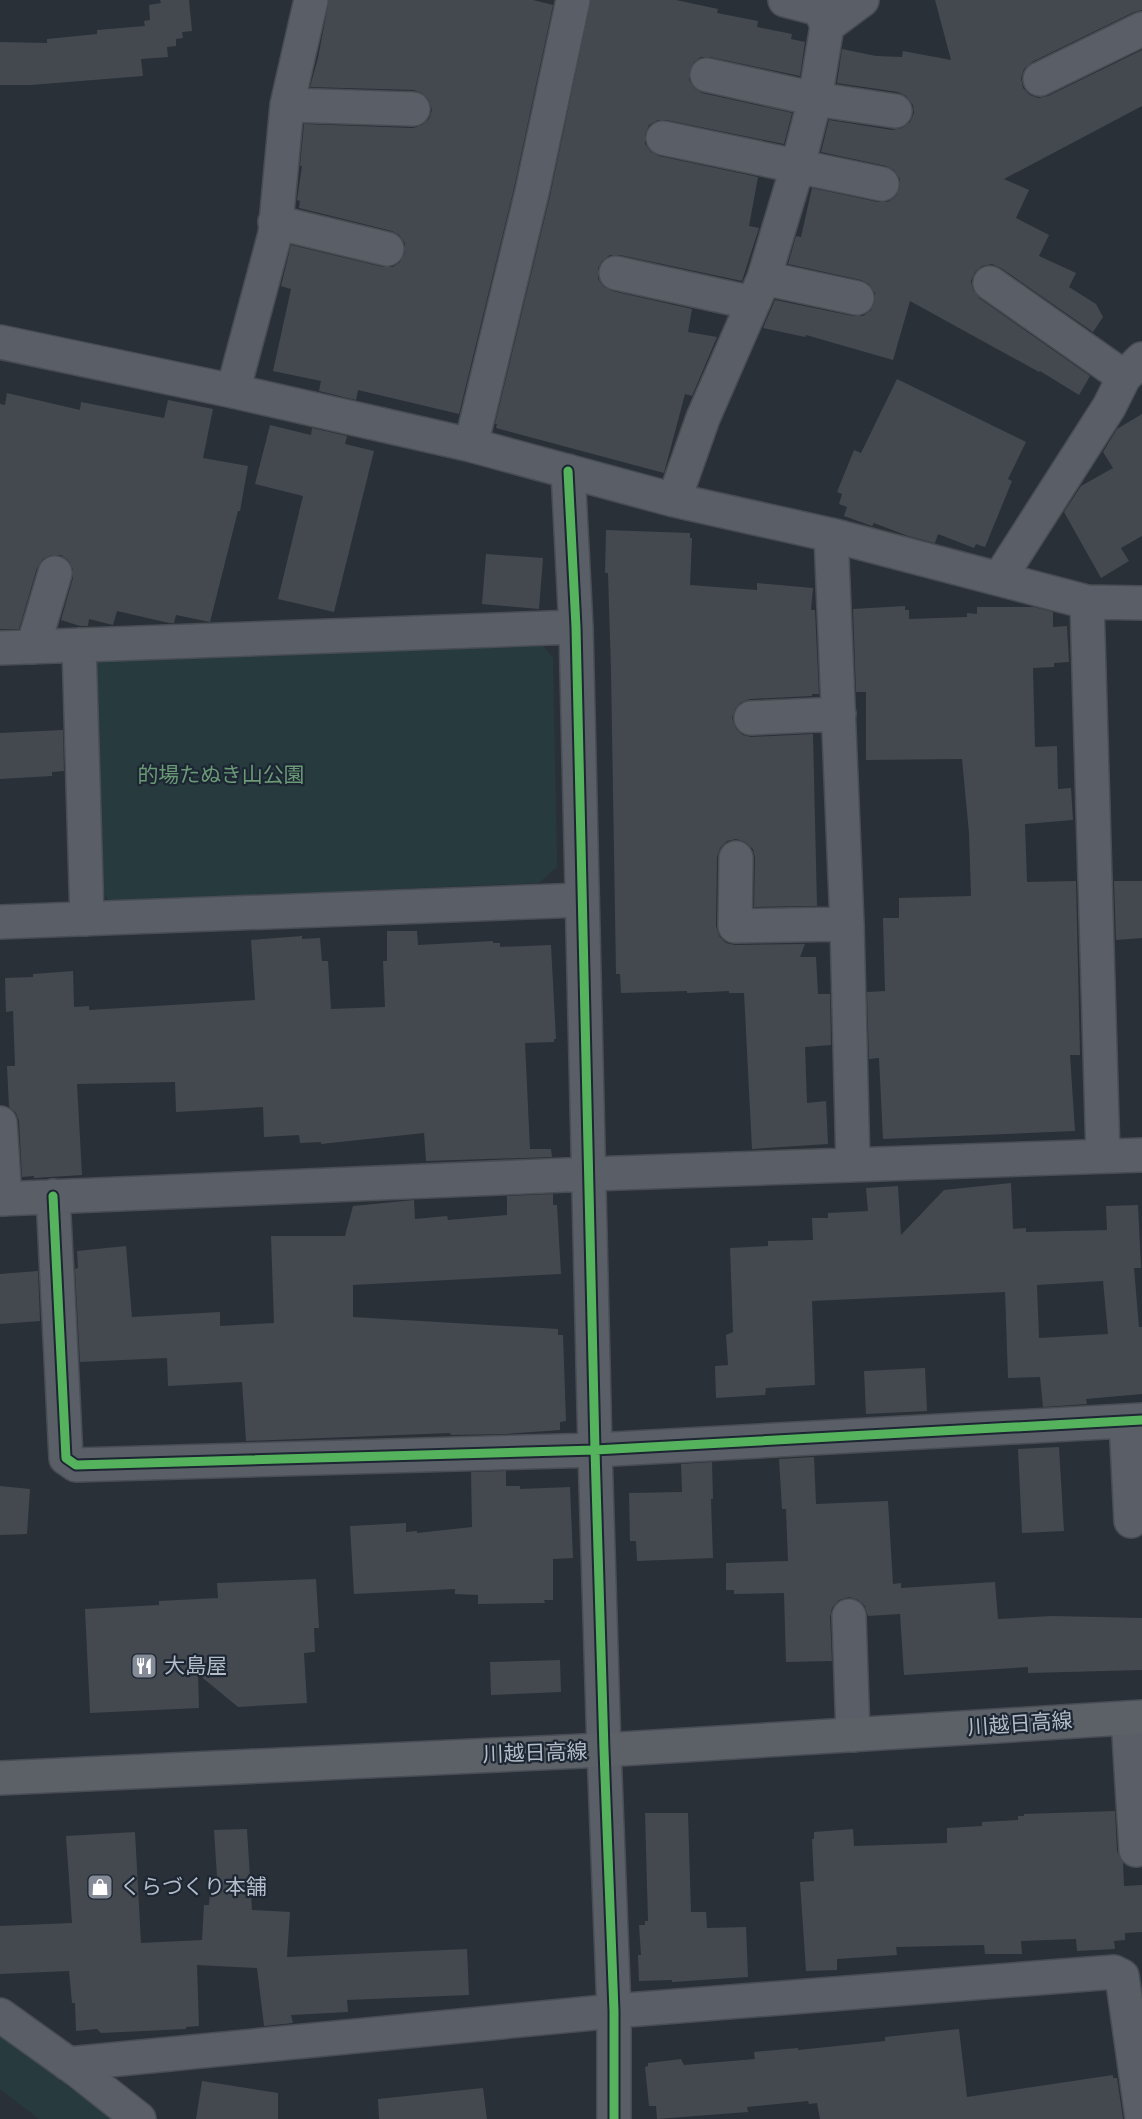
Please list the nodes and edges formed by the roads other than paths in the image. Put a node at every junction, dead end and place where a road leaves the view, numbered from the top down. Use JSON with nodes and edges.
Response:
{"nodes":[{"id":1,"x":311,"y":0,"type":"edge"},
{"id":2,"x":573,"y":0,"type":"edge"},
{"id":3,"x":786,"y":0,"type":"edge"},
{"id":4,"x":862,"y":0,"type":"edge"},
{"id":5,"x":827,"y":26,"type":"junction"},
{"id":6,"x":1142,"y":29,"type":"edge"},
{"id":7,"x":707,"y":75,"type":"dead end"},
{"id":8,"x":1040,"y":79,"type":"dead end"},
{"id":9,"x":815,"y":99,"type":"junction"},
{"id":10,"x":287,"y":105,"type":"junction"},
{"id":11,"x":413,"y":109,"type":"dead end"},
{"id":12,"x":895,"y":111,"type":"dead end"},
{"id":13,"x":663,"y":138,"type":"dead end"},
{"id":14,"x":798,"y":165,"type":"junction"},
{"id":15,"x":882,"y":184,"type":"dead end"},
{"id":16,"x":275,"y":222,"type":"junction"},
{"id":17,"x":387,"y":249,"type":"dead end"},
{"id":18,"x":616,"y":273,"type":"dead end"},
{"id":19,"x":990,"y":283,"type":"dead end"},
{"id":20,"x":758,"y":290,"type":"junction"},
{"id":21,"x":857,"y":298,"type":"dead end"},
{"id":22,"x":0,"y":342,"type":"edge"},
{"id":23,"x":1133,"y":368,"type":"edge"},
{"id":24,"x":233,"y":391,"type":"junction"},
{"id":25,"x":471,"y":446,"type":"junction"},
{"id":26,"x":568,"y":471,"type":"junction"},
{"id":27,"x":674,"y":500,"type":"junction"},
{"id":28,"x":831,"y":535,"type":"junction"},
{"id":29,"x":55,"y":573,"type":"dead end"},
{"id":30,"x":999,"y":579,"type":"junction"},
{"id":31,"x":1088,"y":602,"type":"junction"},
{"id":32,"x":1142,"y":603,"type":"edge"},
{"id":33,"x":576,"y":627,"type":"junction"},
{"id":34,"x":79,"y":645,"type":"junction"},
{"id":35,"x":33,"y":647,"type":"junction"},
{"id":36,"x":0,"y":648,"type":"edge"},
{"id":37,"x":839,"y":714,"type":"junction"},
{"id":38,"x":751,"y":718,"type":"dead end"},
{"id":39,"x":736,"y":858,"type":"dead end"},
{"id":40,"x":582,"y":900,"type":"junction"},
{"id":41,"x":87,"y":919,"type":"junction"},
{"id":42,"x":0,"y":922,"type":"edge"},
{"id":43,"x":847,"y":924,"type":"junction"},
{"id":44,"x":0,"y":1123,"type":"edge"},
{"id":45,"x":1142,"y":1155,"type":"edge"},
{"id":46,"x":1103,"y":1156,"type":"junction"},
{"id":47,"x":853,"y":1165,"type":"junction"},
{"id":48,"x":590,"y":1174,"type":"junction"},
{"id":49,"x":53,"y":1196,"type":"junction"},
{"id":50,"x":3,"y":1199,"type":"edge"},
{"id":51,"x":1134,"y":1420,"type":"edge"},
{"id":52,"x":596,"y":1450,"type":"junction"},
{"id":53,"x":1131,"y":1521,"type":"dead end"},
{"id":54,"x":849,"y":1617,"type":"dead end"},
{"id":55,"x":1135,"y":1717,"type":"edge"},
{"id":56,"x":853,"y":1735,"type":"junction"},
{"id":57,"x":604,"y":1750,"type":"junction"},
{"id":58,"x":0,"y":1778,"type":"edge"},
{"id":59,"x":1136,"y":1850,"type":"dead end"},
{"id":60,"x":614,"y":2011,"type":"junction"},
{"id":61,"x":0,"y":2015,"type":"edge"},
{"id":62,"x":68,"y":2064,"type":"junction"},
{"id":63,"x":1142,"y":2117,"type":"edge"},
{"id":64,"x":139,"y":2119,"type":"edge"},
{"id":65,"x":614,"y":2119,"type":"edge"}],
"edges":[{"from":1,"to":10,"type":"street"},
{"from":2,"to":25,"type":"street"},
{"from":3,"to":5,"type":"street"},
{"from":4,"to":5,"type":"street"},
{"from":5,"to":9,"type":"street"},
{"from":6,"to":8,"type":"street"},
{"from":7,"to":9,"type":"street"},
{"from":9,"to":12,"type":"street"},
{"from":9,"to":14,"type":"street"},
{"from":10,"to":11,"type":"street"},
{"from":10,"to":16,"type":"street"},
{"from":13,"to":14,"type":"street"},
{"from":14,"to":15,"type":"street"},
{"from":14,"to":20,"type":"street"},
{"from":16,"to":17,"type":"street"},
{"from":16,"to":24,"type":"street"},
{"from":18,"to":20,"type":"street"},
{"from":19,"to":23,"type":"street"},
{"from":20,"to":21,"type":"street"},
{"from":20,"to":27,"type":"street"},
{"from":22,"to":24,"type":"street"},
{"from":23,"to":30,"type":"street"},
{"from":24,"to":25,"type":"street"},
{"from":25,"to":26,"type":"street"},
{"from":26,"to":27,"type":"street"},
{"from":26,"to":33,"type":"street"},
{"from":27,"to":28,"type":"street"},
{"from":28,"to":30,"type":"street"},
{"from":28,"to":37,"type":"street"},
{"from":29,"to":35,"type":"street"},
{"from":30,"to":31,"type":"street"},
{"from":31,"to":32,"type":"street"},
{"from":31,"to":46,"type":"street"},
{"from":33,"to":34,"type":"street"},
{"from":33,"to":40,"type":"street"},
{"from":34,"to":35,"type":"street"},
{"from":34,"to":41,"type":"street"},
{"from":35,"to":36,"type":"street"},
{"from":37,"to":38,"type":"street"},
{"from":37,"to":43,"type":"street"},
{"from":39,"to":43,"type":"street"},
{"from":40,"to":41,"type":"street"},
{"from":40,"to":48,"type":"street"},
{"from":41,"to":42,"type":"street"},
{"from":43,"to":47,"type":"street"},
{"from":44,"to":50,"type":"street"},
{"from":45,"to":46,"type":"street"},
{"from":46,"to":47,"type":"street"},
{"from":47,"to":48,"type":"street"},
{"from":48,"to":49,"type":"street"},
{"from":48,"to":52,"type":"street"},
{"from":49,"to":50,"type":"street"},
{"from":49,"to":52,"type":"street"},
{"from":51,"to":52,"type":"street"},
{"from":51,"to":53,"type":"street"},
{"from":52,"to":57,"type":"street"},
{"from":54,"to":56,"type":"street"},
{"from":55,"to":56,"type":"main road","name":"川越日高線"},
{"from":55,"to":59,"type":"street"},
{"from":56,"to":57,"type":"main road","name":"川越日高線"},
{"from":57,"to":58,"type":"main road","name":"川越日高線"},
{"from":57,"to":60,"type":"street"},
{"from":60,"to":62,"type":"street"},
{"from":60,"to":63,"type":"street"},
{"from":60,"to":65,"type":"street"},
{"from":61,"to":62,"type":"street"},
{"from":62,"to":64,"type":"street"}]}
